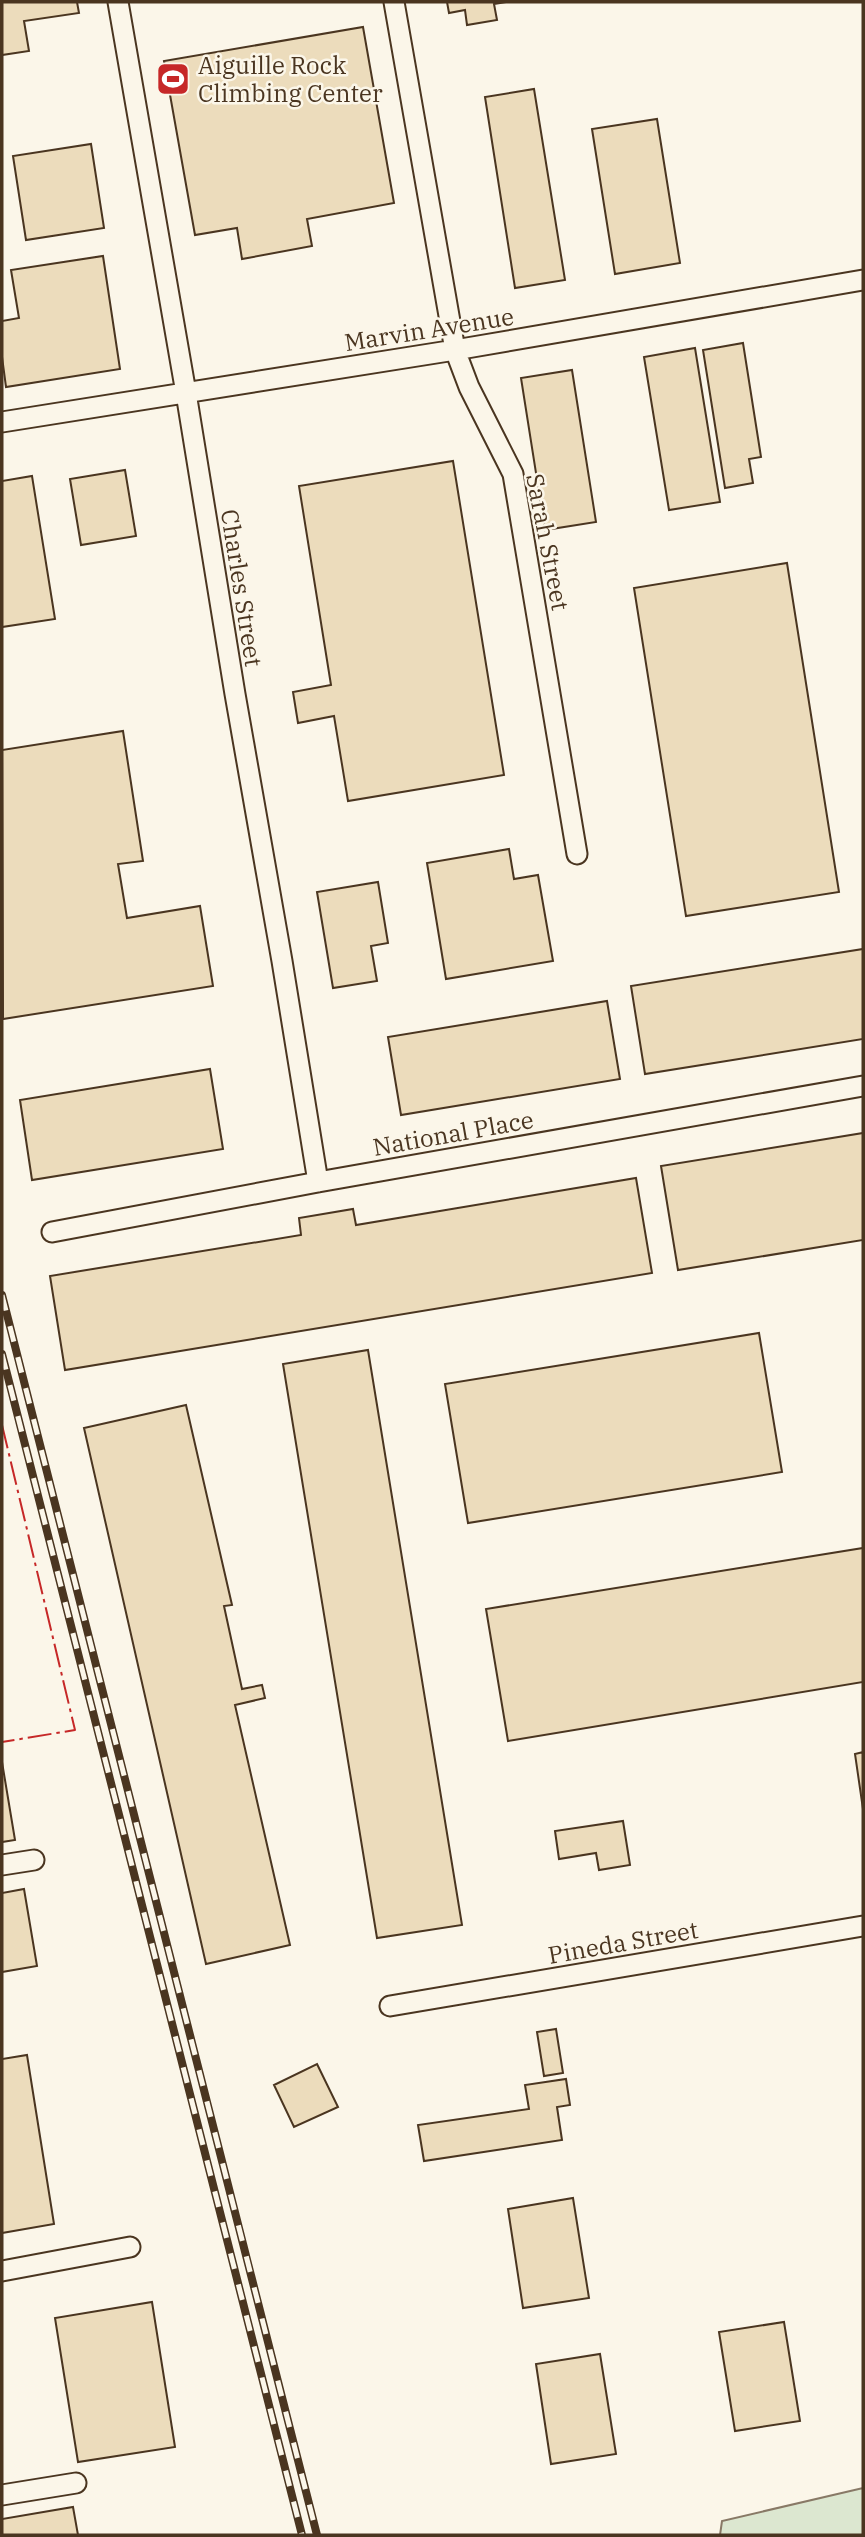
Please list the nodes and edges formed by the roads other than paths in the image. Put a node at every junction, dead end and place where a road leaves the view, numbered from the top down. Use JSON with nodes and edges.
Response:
{"nodes":[{"id":1,"x":118,"y":2,"type":"edge"},
{"id":2,"x":394,"y":2,"type":"edge"},
{"id":3,"x":863,"y":280,"type":"edge"},
{"id":4,"x":455,"y":350,"type":"junction"},
{"id":5,"x":186,"y":393,"type":"junction"},
{"id":6,"x":2,"y":422,"type":"edge"},
{"id":7,"x":577,"y":854,"type":"dead end"},
{"id":8,"x":863,"y":1086,"type":"edge"},
{"id":9,"x":318,"y":1182,"type":"junction"},
{"id":10,"x":52,"y":1232,"type":"dead end"},
{"id":11,"x":34,"y":1860,"type":"dead end"},
{"id":12,"x":2,"y":1865,"type":"edge"},
{"id":13,"x":863,"y":1926,"type":"edge"},
{"id":14,"x":390,"y":2006,"type":"dead end"},
{"id":15,"x":130,"y":2247,"type":"dead end"},
{"id":16,"x":2,"y":2270,"type":"edge"},
{"id":17,"x":76,"y":2483,"type":"dead end"},
{"id":18,"x":2,"y":2495,"type":"edge"}],
"edges":[{"from":1,"to":5,"type":"street","name":"Charles Street"},
{"from":2,"to":4,"type":"street","name":"Sarah Street"},
{"from":3,"to":4,"type":"street","name":"Marvin Avenue"},
{"from":4,"to":5,"type":"street","name":"Marvin Avenue"},
{"from":4,"to":7,"type":"street","name":"Sarah Street"},
{"from":5,"to":6,"type":"street","name":"Marvin Avenue"},
{"from":5,"to":9,"type":"street","name":"Charles Street"},
{"from":8,"to":9,"type":"street","name":"National Place"},
{"from":9,"to":10,"type":"street","name":"National Place"},
{"from":11,"to":12,"type":"street"},
{"from":13,"to":14,"type":"street","name":"Pineda Street"},
{"from":15,"to":16,"type":"street"},
{"from":17,"to":18,"type":"street"}]}
